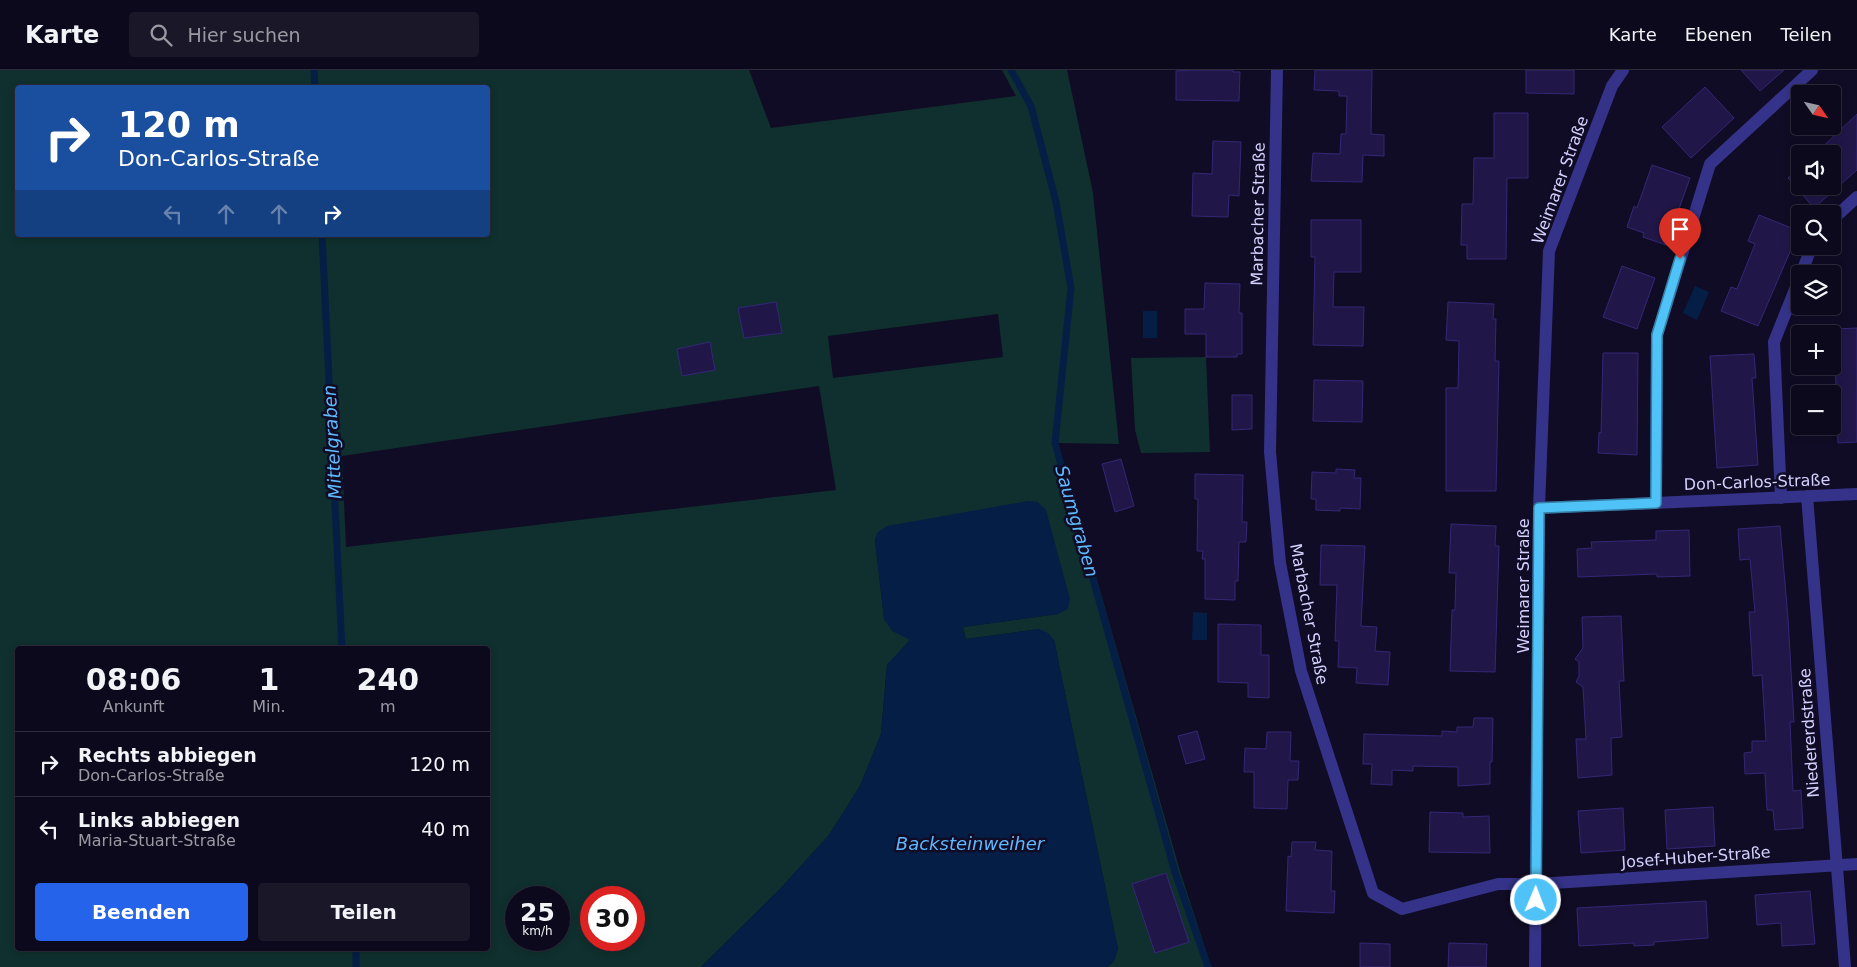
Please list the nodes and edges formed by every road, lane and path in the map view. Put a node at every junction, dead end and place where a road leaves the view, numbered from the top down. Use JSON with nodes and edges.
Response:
{"nodes":[{"id":1,"x":1276,"y":70,"type":"edge"},
{"id":2,"x":1624,"y":70,"type":"edge"},
{"id":3,"x":1812,"y":70,"type":"edge"},
{"id":4,"x":1857,"y":197,"type":"edge"},
{"id":5,"x":1841,"y":212,"type":"edge"},
{"id":6,"x":1791,"y":300,"type":"edge"},
{"id":7,"x":1857,"y":494,"type":"edge"},
{"id":8,"x":1807,"y":496,"type":"junction"},
{"id":9,"x":1781,"y":498,"type":"junction"},
{"id":10,"x":1656,"y":503,"type":"junction"},
{"id":11,"x":1539,"y":508,"type":"junction"},
{"id":12,"x":1857,"y":864,"type":"edge"},
{"id":13,"x":1836,"y":865,"type":"junction"},
{"id":14,"x":1537,"y":884,"type":"junction"},
{"id":15,"x":1535,"y":967,"type":"edge"},
{"id":16,"x":1845,"y":967,"type":"edge"}],
"edges":[{"from":1,"to":14,"type":"street","name":"Marbacher Straße"},
{"from":2,"to":11,"type":"street","name":"Weimarer Straße"},
{"from":3,"to":10,"type":"street"},
{"from":4,"to":5,"type":"street"},
{"from":6,"to":9,"type":"street"},
{"from":7,"to":8,"type":"street","name":"Don-Carlos-Straße"},
{"from":8,"to":9,"type":"street","name":"Don-Carlos-Straße"},
{"from":8,"to":13,"type":"street","name":"Niedererdstraße"},
{"from":9,"to":10,"type":"street","name":"Don-Carlos-Straße"},
{"from":10,"to":11,"type":"street","name":"Don-Carlos-Straße"},
{"from":11,"to":14,"type":"street","name":"Weimarer Straße"},
{"from":12,"to":13,"type":"street","name":"Josef-Huber-Straße"},
{"from":13,"to":14,"type":"street","name":"Josef-Huber-Straße"},
{"from":13,"to":16,"type":"street","name":"Niedererdstraße"},
{"from":14,"to":15,"type":"street","name":"Weimarer Straße"}]}
